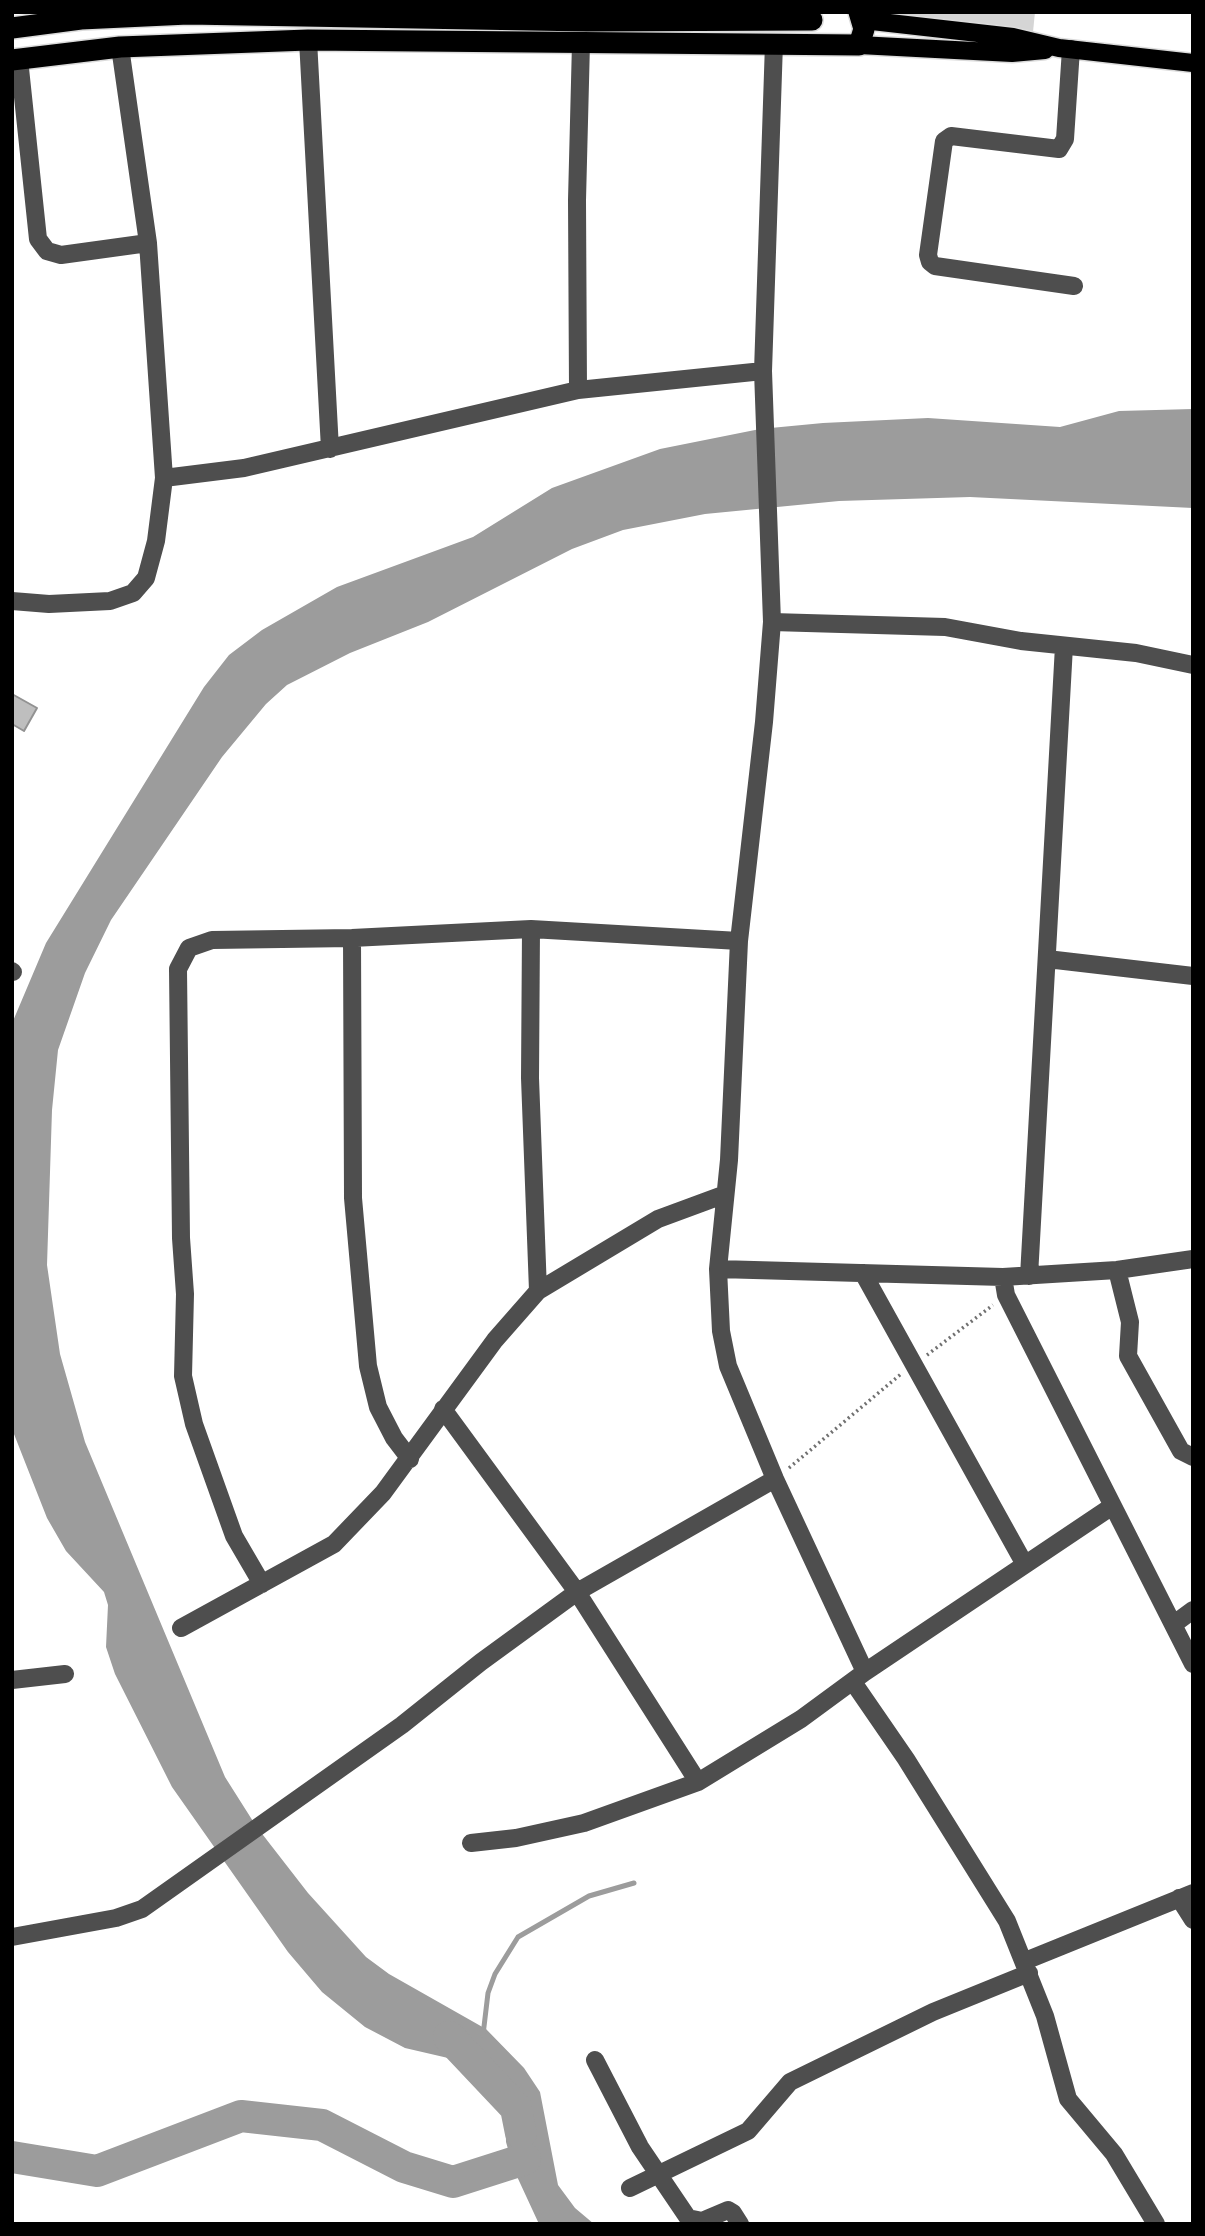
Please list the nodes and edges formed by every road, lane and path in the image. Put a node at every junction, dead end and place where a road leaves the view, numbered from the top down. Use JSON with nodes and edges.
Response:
{"nodes":[{"id":1,"x":814,"y":16,"type":"edge"},
{"id":2,"x":861,"y":16,"type":"edge"},
{"id":3,"x":586,"y":17,"type":"edge"},
{"id":4,"x":17,"y":22,"type":"edge"},
{"id":5,"x":308,"y":40,"type":"junction"},
{"id":6,"x":581,"y":43,"type":"junction"},
{"id":7,"x":774,"y":43,"type":"junction"},
{"id":8,"x":815,"y":44,"type":"junction"},
{"id":9,"x":859,"y":45,"type":"junction"},
{"id":10,"x":120,"y":47,"type":"junction"},
{"id":11,"x":1065,"y":49,"type":"junction"},
{"id":12,"x":16,"y":59,"type":"edge"},
{"id":13,"x":1193,"y":63,"type":"edge"},
{"id":14,"x":148,"y":243,"type":"junction"},
{"id":15,"x":1074,"y":286,"type":"dead end"},
{"id":16,"x":763,"y":371,"type":"junction"},
{"id":17,"x":578,"y":390,"type":"junction"},
{"id":18,"x":330,"y":449,"type":"junction"},
{"id":19,"x":164,"y":478,"type":"junction"},
{"id":20,"x":12,"y":601,"type":"edge"},
{"id":21,"x":772,"y":622,"type":"junction"},
{"id":22,"x":1064,"y":646,"type":"junction"},
{"id":23,"x":1193,"y":665,"type":"edge"},
{"id":24,"x":531,"y":929,"type":"junction"},
{"id":25,"x":352,"y":938,"type":"junction"},
{"id":26,"x":739,"y":941,"type":"junction"},
{"id":27,"x":1047,"y":959,"type":"junction"},
{"id":28,"x":1193,"y":976,"type":"edge"},
{"id":29,"x":723,"y":1195,"type":"junction"},
{"id":30,"x":1193,"y":1259,"type":"edge"},
{"id":31,"x":718,"y":1269,"type":"junction"},
{"id":32,"x":1117,"y":1270,"type":"junction"},
{"id":33,"x":863,"y":1273,"type":"junction"},
{"id":34,"x":1029,"y":1276,"type":"junction"},
{"id":35,"x":1004,"y":1286,"type":"junction"},
{"id":36,"x":538,"y":1291,"type":"junction"},
{"id":37,"x":913,"y":1365,"type":"junction"},
{"id":38,"x":443,"y":1409,"type":"junction"},
{"id":39,"x":1193,"y":1457,"type":"edge"},
{"id":40,"x":410,"y":1459,"type":"junction"},
{"id":41,"x":775,"y":1479,"type":"junction"},
{"id":42,"x":1111,"y":1507,"type":"junction"},
{"id":43,"x":1024,"y":1563,"type":"junction"},
{"id":44,"x":262,"y":1584,"type":"junction"},
{"id":45,"x":577,"y":1592,"type":"junction"},
{"id":46,"x":1193,"y":1610,"type":"edge"},
{"id":47,"x":1174,"y":1624,"type":"junction"},
{"id":48,"x":181,"y":1628,"type":"dead end"},
{"id":49,"x":1193,"y":1664,"type":"edge"},
{"id":50,"x":65,"y":1674,"type":"dead end"},
{"id":51,"x":859,"y":1677,"type":"junction"},
{"id":52,"x":12,"y":1680,"type":"edge"},
{"id":53,"x":698,"y":1782,"type":"junction"},
{"id":54,"x":471,"y":1843,"type":"dead end"},
{"id":55,"x":1186,"y":1896,"type":"edge"},
{"id":56,"x":1193,"y":1920,"type":"edge"},
{"id":57,"x":12,"y":1937,"type":"edge"},
{"id":58,"x":1027,"y":1967,"type":"junction"},
{"id":59,"x":595,"y":2060,"type":"dead end"},
{"id":60,"x":657,"y":2173,"type":"junction"},
{"id":61,"x":631,"y":2188,"type":"dead end"},
{"id":62,"x":740,"y":2224,"type":"edge"},
{"id":63,"x":1156,"y":2224,"type":"edge"}],
"edges":[{"from":1,"to":3,"type":"highway"},
{"from":1,"to":8,"type":"highway"},
{"from":2,"to":9,"type":"highway"},
{"from":2,"to":11,"type":"main road"},
{"from":3,"to":4,"type":"highway"},
{"from":5,"to":6,"type":"highway"},
{"from":5,"to":10,"type":"highway"},
{"from":5,"to":18,"type":"street"},
{"from":6,"to":7,"type":"highway"},
{"from":6,"to":17,"type":"street"},
{"from":7,"to":8,"type":"highway"},
{"from":7,"to":16,"type":"street"},
{"from":8,"to":9,"type":"highway"},
{"from":9,"to":11,"type":"main road"},
{"from":10,"to":12,"type":"highway"},
{"from":10,"to":14,"type":"street"},
{"from":11,"to":13,"type":"main road"},
{"from":11,"to":15,"type":"street"},
{"from":12,"to":14,"type":"street"},
{"from":14,"to":19,"type":"street"},
{"from":16,"to":17,"type":"street"},
{"from":16,"to":21,"type":"street"},
{"from":17,"to":18,"type":"street"},
{"from":18,"to":19,"type":"street"},
{"from":19,"to":20,"type":"street"},
{"from":21,"to":22,"type":"street"},
{"from":21,"to":26,"type":"street"},
{"from":22,"to":23,"type":"street"},
{"from":22,"to":27,"type":"street"},
{"from":24,"to":25,"type":"street"},
{"from":24,"to":26,"type":"street"},
{"from":24,"to":36,"type":"street"},
{"from":25,"to":40,"type":"street"},
{"from":25,"to":44,"type":"street"},
{"from":26,"to":29,"type":"street"},
{"from":27,"to":28,"type":"street"},
{"from":27,"to":34,"type":"street"},
{"from":29,"to":31,"type":"street"},
{"from":29,"to":36,"type":"street"},
{"from":30,"to":32,"type":"street"},
{"from":31,"to":33,"type":"street"},
{"from":31,"to":41,"type":"street"},
{"from":32,"to":34,"type":"street"},
{"from":32,"to":39,"type":"street"},
{"from":33,"to":35,"type":"street"},
{"from":33,"to":37,"type":"street"},
{"from":34,"to":35,"type":"street"},
{"from":35,"to":37,"type":"path"},
{"from":35,"to":42,"type":"street"},
{"from":36,"to":38,"type":"street"},
{"from":37,"to":41,"type":"path"},
{"from":37,"to":43,"type":"street"},
{"from":38,"to":40,"type":"street"},
{"from":38,"to":45,"type":"street"},
{"from":40,"to":44,"type":"street"},
{"from":41,"to":45,"type":"street"},
{"from":41,"to":51,"type":"street"},
{"from":42,"to":43,"type":"street"},
{"from":42,"to":47,"type":"street"},
{"from":43,"to":51,"type":"street"},
{"from":44,"to":48,"type":"street"},
{"from":45,"to":53,"type":"street"},
{"from":45,"to":57,"type":"street"},
{"from":46,"to":47,"type":"street"},
{"from":47,"to":49,"type":"street"},
{"from":50,"to":52,"type":"street"},
{"from":51,"to":53,"type":"street"},
{"from":51,"to":58,"type":"street"},
{"from":53,"to":54,"type":"street"},
{"from":55,"to":56,"type":"street"},
{"from":55,"to":58,"type":"street"},
{"from":58,"to":60,"type":"street"},
{"from":58,"to":63,"type":"street"},
{"from":59,"to":60,"type":"street"},
{"from":60,"to":61,"type":"street"},
{"from":60,"to":62,"type":"street"}]}
